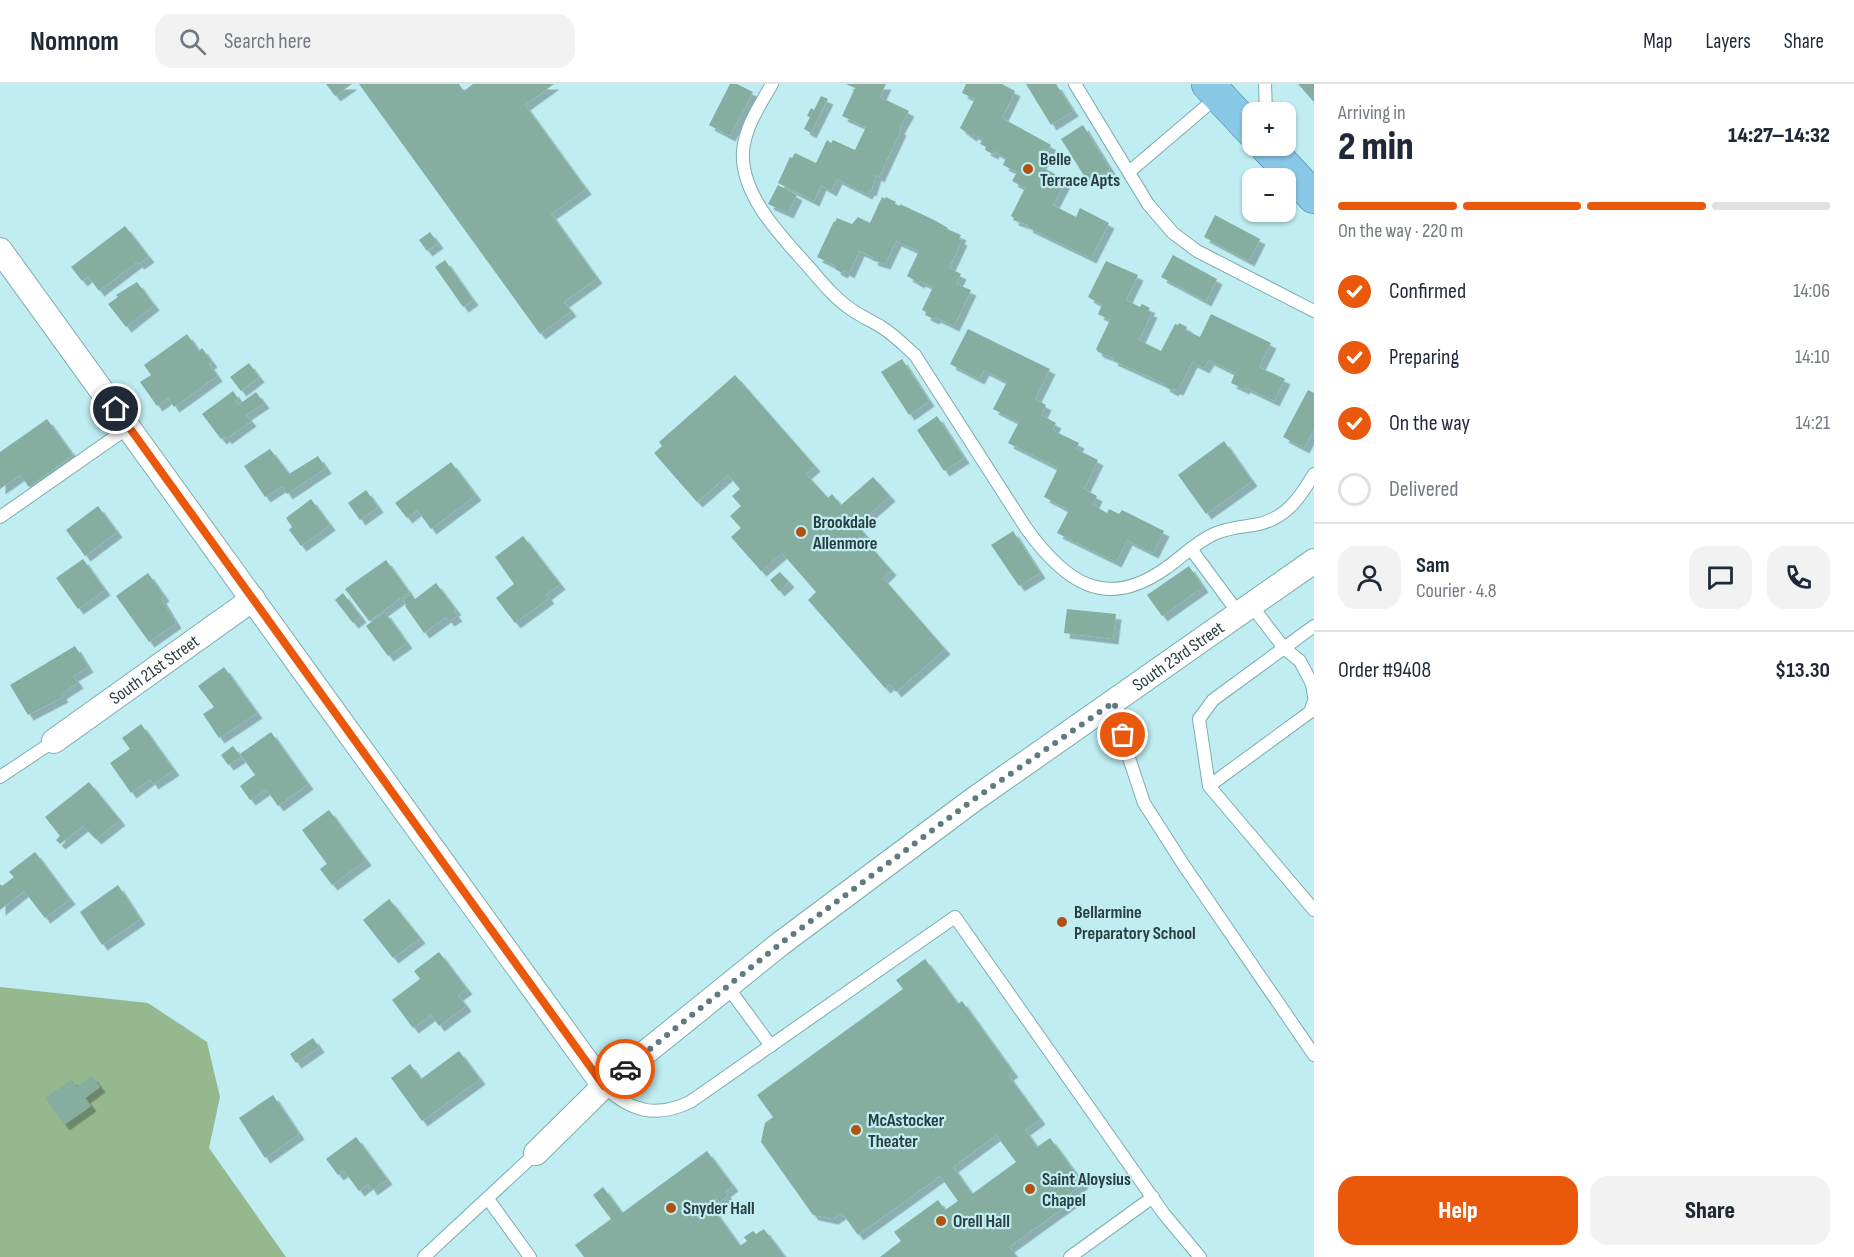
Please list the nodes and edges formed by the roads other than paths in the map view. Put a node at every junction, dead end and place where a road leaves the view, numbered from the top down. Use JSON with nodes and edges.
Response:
{"nodes":[{"id":1,"x":772,"y":84,"type":"edge"},
{"id":2,"x":1075,"y":84,"type":"edge"},
{"id":3,"x":1266,"y":84,"type":"edge"},
{"id":4,"x":1214,"y":90,"type":"edge"},
{"id":5,"x":1266,"y":102,"type":"edge"},
{"id":6,"x":1242,"y":120,"type":"edge"},
{"id":7,"x":1276,"y":156,"type":"edge"},
{"id":8,"x":1129,"y":172,"type":"junction"},
{"id":9,"x":1314,"y":197,"type":"edge"},
{"id":10,"x":0,"y":250,"type":"edge"},
{"id":11,"x":1314,"y":311,"type":"edge"},
{"id":12,"x":129,"y":427,"type":"junction"},
{"id":13,"x":1314,"y":474,"type":"edge"},
{"id":14,"x":0,"y":518,"type":"edge"},
{"id":15,"x":1191,"y":549,"type":"junction"},
{"id":16,"x":1314,"y":561,"type":"edge"},
{"id":17,"x":254,"y":599,"type":"junction"},
{"id":18,"x":1245,"y":610,"type":"junction"},
{"id":19,"x":1314,"y":626,"type":"edge"},
{"id":20,"x":1284,"y":648,"type":"junction"},
{"id":21,"x":1314,"y":696,"type":"edge"},
{"id":22,"x":1314,"y":701,"type":"edge"},
{"id":23,"x":1114,"y":702,"type":"junction"},
{"id":24,"x":54,"y":741,"type":"joint"},
{"id":25,"x":0,"y":777,"type":"edge"},
{"id":26,"x":1209,"y":786,"type":"junction"},
{"id":27,"x":1314,"y":910,"type":"edge"},
{"id":28,"x":727,"y":986,"type":"junction"},
{"id":29,"x":771,"y":1046,"type":"junction"},
{"id":30,"x":1314,"y":1055,"type":"edge"},
{"id":31,"x":604,"y":1086,"type":"junction"},
{"id":32,"x":536,"y":1153,"type":"joint"},
{"id":33,"x":1153,"y":1197,"type":"junction"},
{"id":34,"x":488,"y":1199,"type":"junction"},
{"id":35,"x":424,"y":1257,"type":"edge"},
{"id":36,"x":530,"y":1257,"type":"edge"},
{"id":37,"x":1070,"y":1257,"type":"edge"},
{"id":38,"x":1200,"y":1257,"type":"edge"}],
"edges":[{"from":1,"to":15,"type":"lane"},
{"from":2,"to":8,"type":"lane"},
{"from":3,"to":5,"type":"lane"},
{"from":4,"to":6,"type":"main road"},
{"from":4,"to":8,"type":"lane"},
{"from":7,"to":9,"type":"main road"},
{"from":8,"to":11,"type":"lane"},
{"from":10,"to":12,"type":"street"},
{"from":12,"to":14,"type":"lane"},
{"from":12,"to":17,"type":"street"},
{"from":13,"to":15,"type":"lane"},
{"from":15,"to":18,"type":"lane"},
{"from":16,"to":18,"type":"street","name":"South 23rd Street"},
{"from":17,"to":24,"type":"street","name":"South 21st Street"},
{"from":17,"to":31,"type":"street"},
{"from":18,"to":20,"type":"lane"},
{"from":18,"to":23,"type":"street","name":"South 23rd Street"},
{"from":19,"to":20,"type":"lane"},
{"from":20,"to":21,"type":"lane"},
{"from":20,"to":26,"type":"lane"},
{"from":22,"to":26,"type":"lane"},
{"from":23,"to":28,"type":"street","name":"South 23rd Street"},
{"from":23,"to":30,"type":"lane"},
{"from":24,"to":25,"type":"lane"},
{"from":26,"to":27,"type":"lane"},
{"from":28,"to":29,"type":"lane"},
{"from":28,"to":31,"type":"street","name":"South 23rd Street"},
{"from":29,"to":31,"type":"lane"},
{"from":29,"to":33,"type":"lane"},
{"from":31,"to":32,"type":"street","name":"South 23rd Street"},
{"from":32,"to":34,"type":"lane"},
{"from":33,"to":37,"type":"lane"},
{"from":33,"to":38,"type":"lane"},
{"from":34,"to":35,"type":"lane"},
{"from":34,"to":36,"type":"lane"}]}
